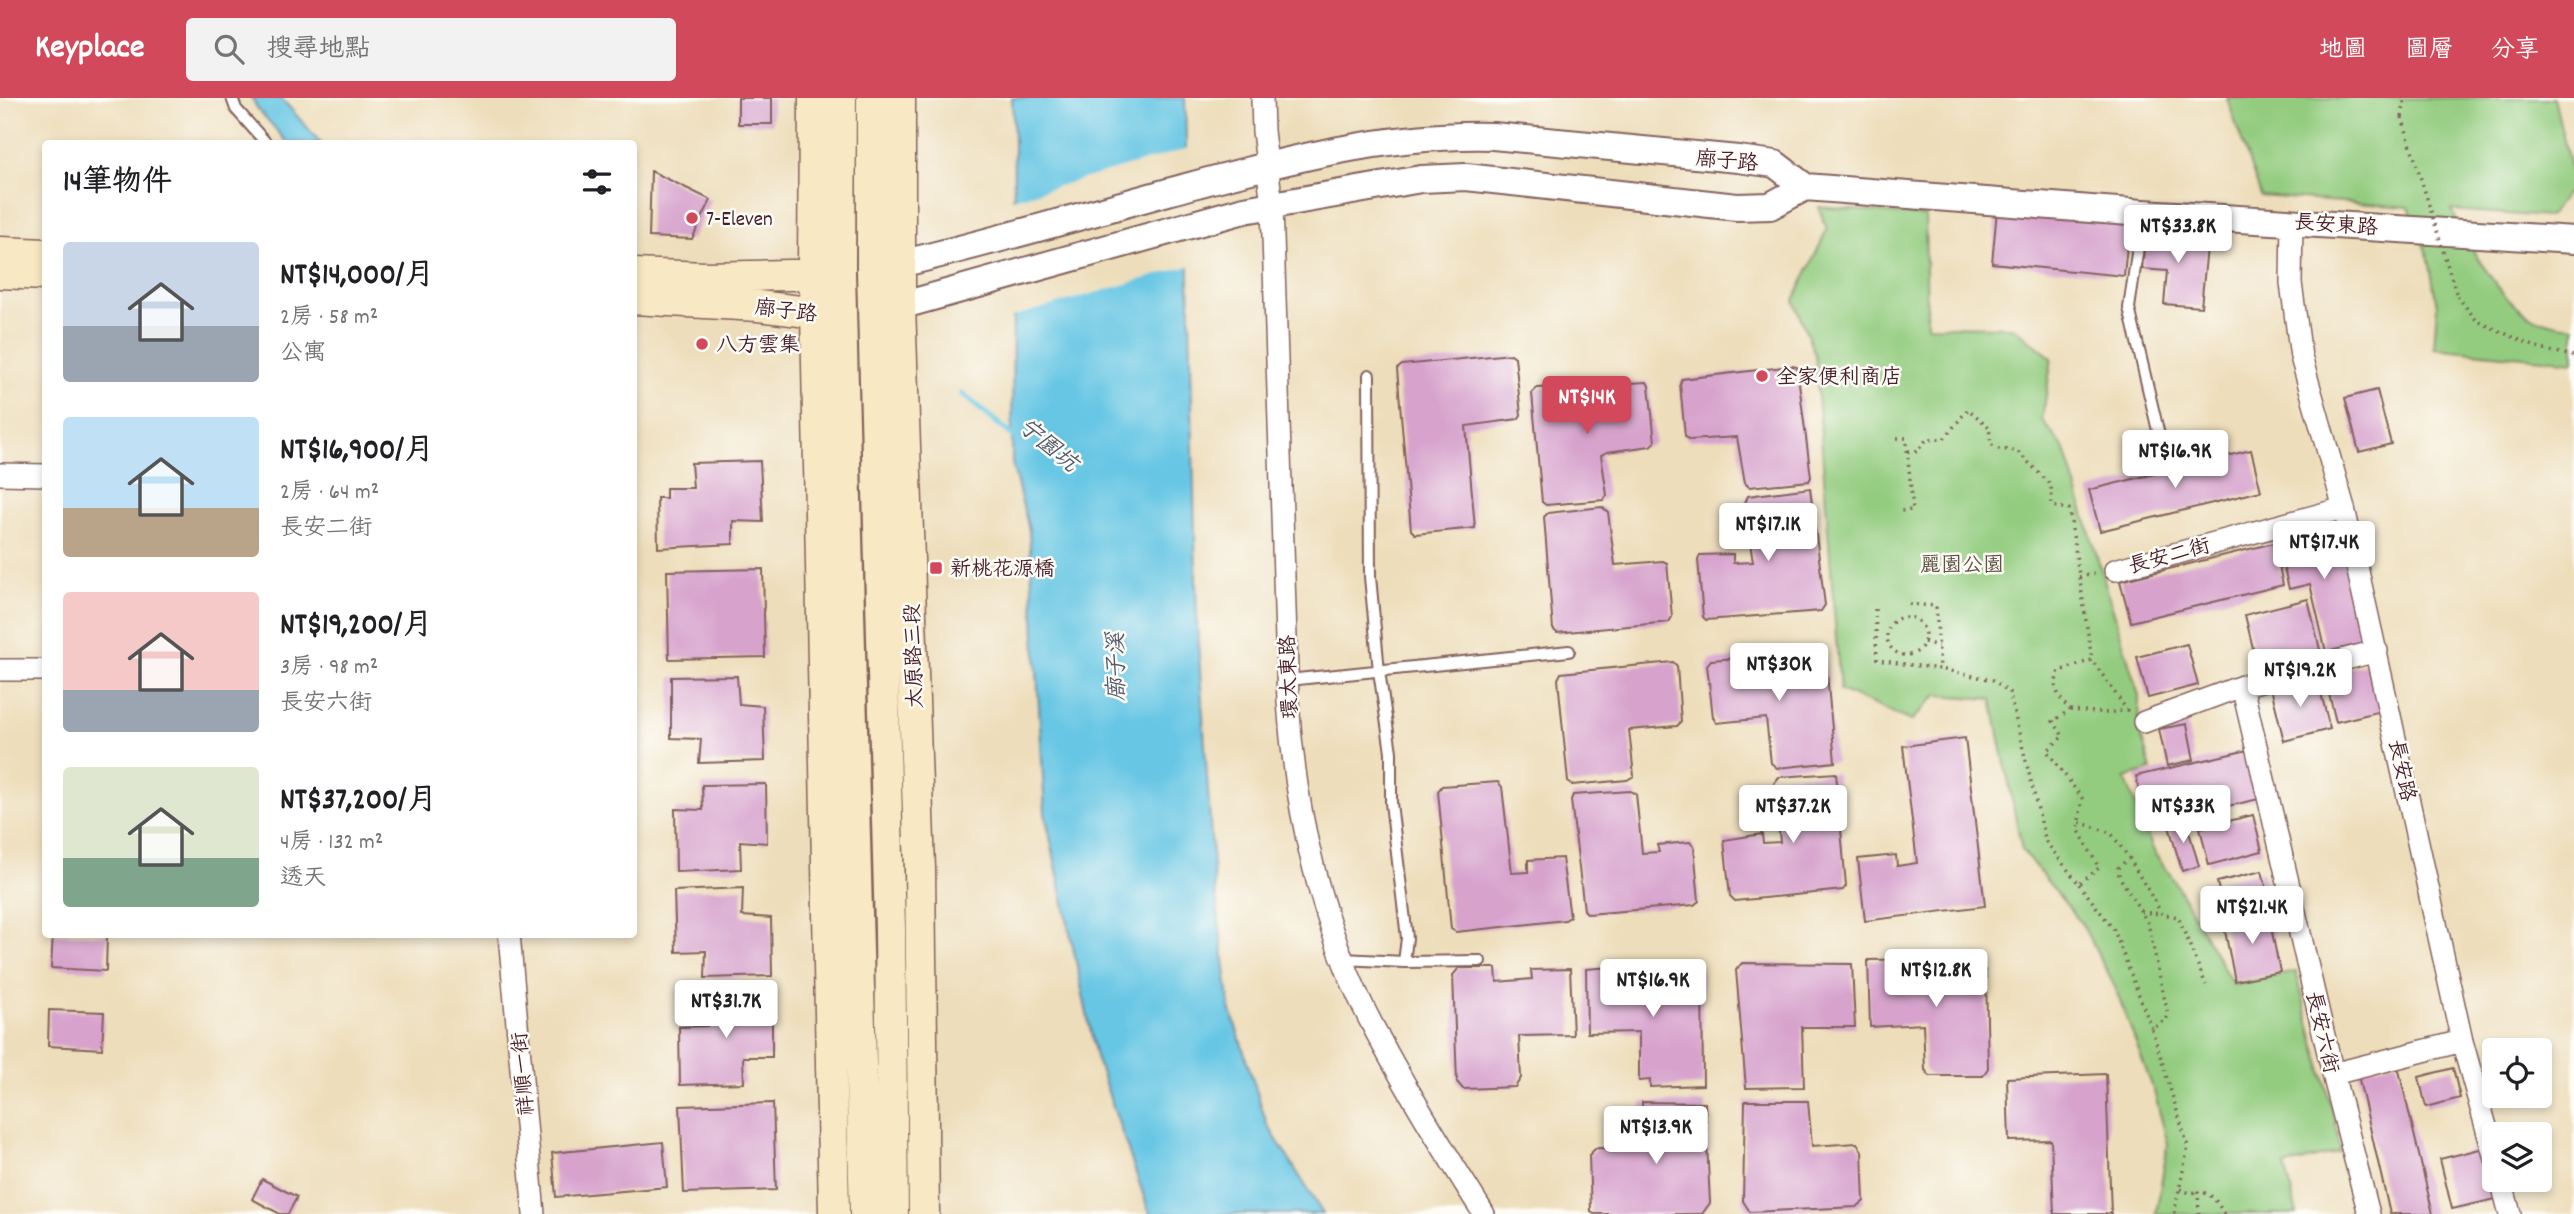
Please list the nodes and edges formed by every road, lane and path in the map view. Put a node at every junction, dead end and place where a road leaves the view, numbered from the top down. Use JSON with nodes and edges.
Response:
{"nodes":[{"id":1,"x":232,"y":98,"type":"edge"},
{"id":2,"x":814,"y":98,"type":"edge"},
{"id":3,"x":841,"y":98,"type":"edge"},
{"id":4,"x":872,"y":98,"type":"edge"},
{"id":5,"x":900,"y":98,"type":"edge"},
{"id":6,"x":1262,"y":98,"type":"edge"},
{"id":7,"x":2405,"y":98,"type":"edge"},
{"id":8,"x":263,"y":140,"type":"edge"},
{"id":9,"x":1254,"y":169,"type":"junction"},
{"id":10,"x":1805,"y":187,"type":"junction"},
{"id":11,"x":1272,"y":205,"type":"junction"},
{"id":12,"x":2143,"y":213,"type":"junction"},
{"id":13,"x":2292,"y":221,"type":"junction"},
{"id":14,"x":2574,"y":240,"type":"edge"},
{"id":15,"x":0,"y":252,"type":"edge"},
{"id":16,"x":42,"y":254,"type":"edge"},
{"id":17,"x":886,"y":267,"type":"junction"},
{"id":18,"x":0,"y":273,"type":"edge"},
{"id":19,"x":637,"y":274,"type":"edge"},
{"id":20,"x":827,"y":274,"type":"junction"},
{"id":21,"x":42,"y":275,"type":"edge"},
{"id":22,"x":637,"y":299,"type":"edge"},
{"id":23,"x":887,"y":308,"type":"junction"},
{"id":24,"x":829,"y":315,"type":"junction"},
{"id":25,"x":2574,"y":356,"type":"edge"},
{"id":26,"x":1369,"y":374,"type":"dead end"},
{"id":27,"x":1897,"y":438,"type":"dead end"},
{"id":28,"x":2160,"y":439,"type":"dead end"},
{"id":29,"x":1908,"y":451,"type":"junction"},
{"id":30,"x":0,"y":474,"type":"edge"},
{"id":31,"x":42,"y":475,"type":"edge"},
{"id":32,"x":2344,"y":508,"type":"junction"},
{"id":33,"x":1900,"y":511,"type":"dead end"},
{"id":34,"x":2115,"y":570,"type":"dead end"},
{"id":35,"x":1905,"y":604,"type":"dead end"},
{"id":36,"x":1875,"y":610,"type":"dead end"},
{"id":37,"x":1924,"y":642,"type":"junction"},
{"id":38,"x":1938,"y":646,"type":"junction"},
{"id":39,"x":1569,"y":651,"type":"dead end"},
{"id":40,"x":2377,"y":651,"type":"junction"},
{"id":41,"x":2092,"y":660,"type":"junction"},
{"id":42,"x":1940,"y":669,"type":"junction"},
{"id":43,"x":0,"y":670,"type":"edge"},
{"id":44,"x":42,"y":670,"type":"edge"},
{"id":45,"x":1379,"y":671,"type":"junction"},
{"id":46,"x":1287,"y":680,"type":"junction"},
{"id":47,"x":2242,"y":685,"type":"junction"},
{"id":48,"x":2070,"y":710,"type":"junction"},
{"id":49,"x":2144,"y":722,"type":"dead end"},
{"id":50,"x":2079,"y":822,"type":"junction"},
{"id":51,"x":2129,"y":858,"type":"junction"},
{"id":52,"x":2079,"y":884,"type":"junction"},
{"id":53,"x":2141,"y":912,"type":"junction"},
{"id":54,"x":2162,"y":914,"type":"junction"},
{"id":55,"x":509,"y":938,"type":"edge"},
{"id":56,"x":1343,"y":958,"type":"junction"},
{"id":57,"x":1480,"y":961,"type":"dead end"},
{"id":58,"x":1404,"y":962,"type":"junction"},
{"id":59,"x":2206,"y":985,"type":"dead end"},
{"id":60,"x":2152,"y":1029,"type":"junction"},
{"id":61,"x":2462,"y":1041,"type":"junction"},
{"id":62,"x":2333,"y":1074,"type":"junction"},
{"id":63,"x":2485,"y":1122,"type":"edge"},
{"id":64,"x":2179,"y":1189,"type":"junction"},
{"id":65,"x":2199,"y":1192,"type":"junction"},
{"id":66,"x":2504,"y":1192,"type":"edge"},
{"id":67,"x":534,"y":1214,"type":"edge"},
{"id":68,"x":834,"y":1214,"type":"edge"},
{"id":69,"x":865,"y":1214,"type":"edge"},
{"id":70,"x":893,"y":1214,"type":"edge"},
{"id":71,"x":925,"y":1214,"type":"edge"},
{"id":72,"x":1484,"y":1214,"type":"edge"},
{"id":73,"x":2174,"y":1214,"type":"edge"},
{"id":74,"x":2199,"y":1214,"type":"edge"},
{"id":75,"x":2224,"y":1214,"type":"edge"},
{"id":76,"x":2368,"y":1214,"type":"edge"},
{"id":77,"x":2510,"y":1214,"type":"edge"}],
"edges":[{"from":1,"to":8,"type":"lane"},
{"from":2,"to":20,"type":"main road"},
{"from":3,"to":20,"type":"main road"},
{"from":4,"to":17,"type":"main road","name":"太原路三段"},
{"from":5,"to":17,"type":"main road","name":"太原路三段"},
{"from":6,"to":9,"type":"street","name":"環太東路"},
{"from":7,"to":25,"type":"path","bridge":true},
{"from":9,"to":10,"type":"street","name":"廍子路"},
{"from":9,"to":11,"type":"street","name":"環太東路"},
{"from":9,"to":17,"type":"street","name":"廍子路"},
{"from":10,"to":11,"type":"street","name":"廍子路"},
{"from":10,"to":12,"type":"street","name":"長安東路"},
{"from":11,"to":23,"type":"street","name":"廍子路"},
{"from":11,"to":46,"type":"street","name":"環太東路"},
{"from":12,"to":13,"type":"street","name":"長安東路"},
{"from":12,"to":28,"type":"lane"},
{"from":13,"to":14,"type":"street","name":"長安東路"},
{"from":13,"to":32,"type":"street","name":"長安路"},
{"from":15,"to":16,"type":"main road"},
{"from":17,"to":20,"type":"main road","name":"廍子路"},
{"from":17,"to":23,"type":"main road","name":"太原路三段"},
{"from":18,"to":21,"type":"main road"},
{"from":19,"to":20,"type":"main road","name":"廍子路"},
{"from":20,"to":24,"type":"main road"},
{"from":22,"to":24,"type":"main road","name":"廍子路"},
{"from":23,"to":24,"type":"main road","name":"廍子路"},
{"from":23,"to":70,"type":"main road","name":"太原路三段"},
{"from":23,"to":71,"type":"main road","name":"太原路三段"},
{"from":24,"to":68,"type":"main road"},
{"from":24,"to":69,"type":"main road"},
{"from":26,"to":45,"type":"lane"},
{"from":27,"to":29,"type":"path"},
{"from":29,"to":33,"type":"path"},
{"from":29,"to":41,"type":"path"},
{"from":30,"to":31,"type":"street"},
{"from":32,"to":34,"type":"street","name":"長安二街"},
{"from":32,"to":40,"type":"street","name":"長安路"},
{"from":35,"to":38,"type":"path"},
{"from":36,"to":42,"type":"path"},
{"from":37,"to":37,"type":"path"},
{"from":37,"to":38,"type":"path"},
{"from":38,"to":42,"type":"path"},
{"from":39,"to":45,"type":"lane"},
{"from":40,"to":47,"type":"street"},
{"from":40,"to":61,"type":"street","name":"長安路"},
{"from":41,"to":48,"type":"path"},
{"from":41,"to":48,"type":"path"},
{"from":42,"to":52,"type":"path"},
{"from":43,"to":44,"type":"street"},
{"from":45,"to":46,"type":"lane"},
{"from":45,"to":58,"type":"lane"},
{"from":46,"to":56,"type":"street","name":"環太東路"},
{"from":47,"to":49,"type":"street"},
{"from":47,"to":62,"type":"street","name":"長安六街"},
{"from":48,"to":50,"type":"path"},
{"from":50,"to":51,"type":"path"},
{"from":50,"to":52,"type":"path"},
{"from":51,"to":53,"type":"path"},
{"from":51,"to":54,"type":"path"},
{"from":52,"to":60,"type":"path"},
{"from":53,"to":54,"type":"path"},
{"from":53,"to":60,"type":"path"},
{"from":54,"to":59,"type":"path"},
{"from":55,"to":67,"type":"street","name":"祥順一街"},
{"from":56,"to":58,"type":"lane"},
{"from":56,"to":72,"type":"street","name":"環太東路"},
{"from":57,"to":58,"type":"lane"},
{"from":60,"to":64,"type":"path"},
{"from":61,"to":62,"type":"street"},
{"from":61,"to":63,"type":"street","name":"長安路"},
{"from":62,"to":76,"type":"street","name":"長安六街"},
{"from":64,"to":65,"type":"path"},
{"from":64,"to":73,"type":"path"},
{"from":65,"to":74,"type":"path"},
{"from":65,"to":75,"type":"path"},
{"from":66,"to":77,"type":"street"}]}
